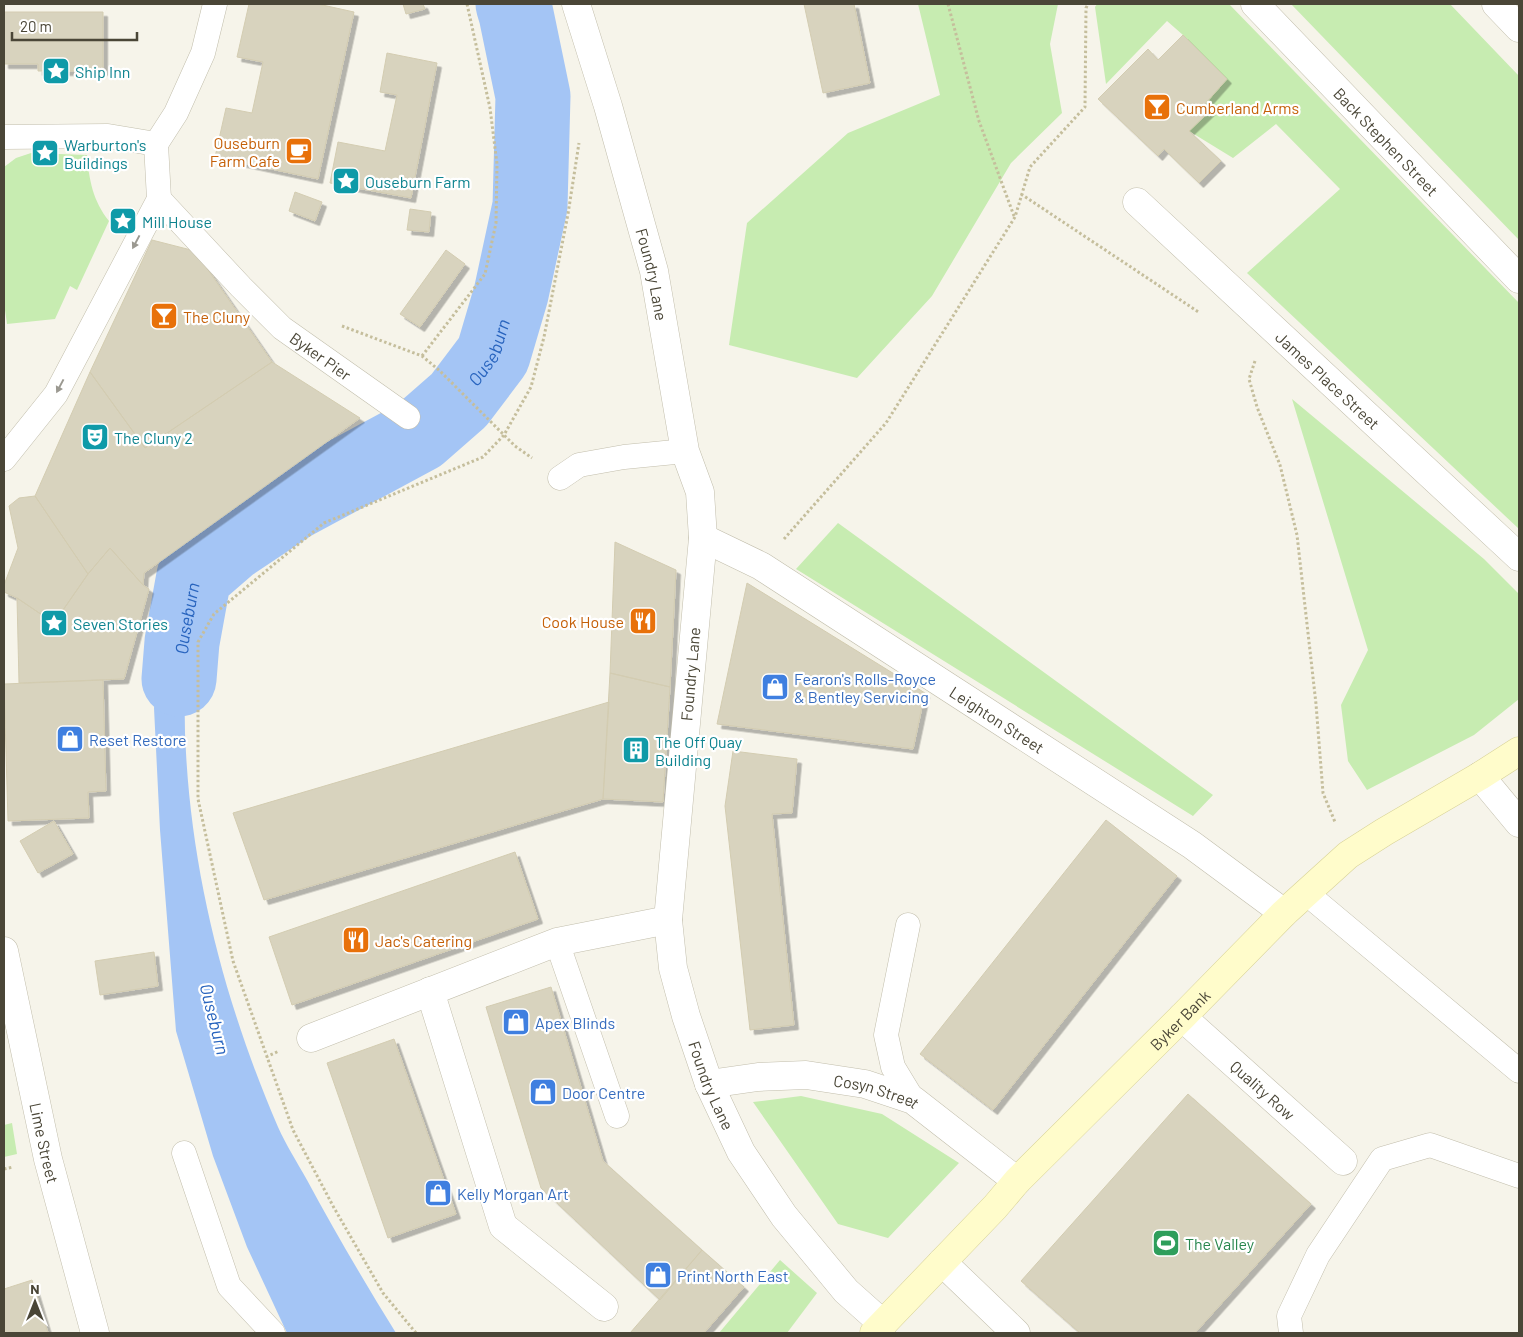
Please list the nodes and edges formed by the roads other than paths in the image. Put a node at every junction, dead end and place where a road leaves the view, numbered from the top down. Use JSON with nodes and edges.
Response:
{"nodes":[{"id":1,"x":215,"y":4,"type":"edge"},
{"id":2,"x":576,"y":4,"type":"edge"},
{"id":3,"x":1255,"y":4,"type":"edge"},
{"id":4,"x":1496,"y":4,"type":"edge"},
{"id":5,"x":1519,"y":28,"type":"edge"},
{"id":6,"x":4,"y":137,"type":"edge"},
{"id":7,"x":156,"y":144,"type":"junction"},
{"id":8,"x":159,"y":199,"type":"junction"},
{"id":9,"x":1137,"y":202,"type":"dead end"},
{"id":10,"x":1519,"y":278,"type":"edge"},
{"id":11,"x":408,"y":417,"type":"dead end"},
{"id":12,"x":685,"y":451,"type":"junction"},
{"id":13,"x":4,"y":459,"type":"edge"},
{"id":14,"x":560,"y":478,"type":"road end"},
{"id":15,"x":703,"y":538,"type":"junction"},
{"id":16,"x":1519,"y":557,"type":"edge"},
{"id":17,"x":1519,"y":751,"type":"edge"},
{"id":18,"x":1480,"y":776,"type":"junction"},
{"id":19,"x":1519,"y":823,"type":"edge"},
{"id":20,"x":1306,"y":893,"type":"junction"},
{"id":21,"x":1284,"y":913,"type":"junction"},
{"id":22,"x":668,"y":920,"type":"junction"},
{"id":23,"x":908,"y":925,"type":"dead end"},
{"id":24,"x":557,"y":942,"type":"junction"},
{"id":25,"x":4,"y":951,"type":"edge"},
{"id":26,"x":430,"y":991,"type":"junction"},
{"id":27,"x":1182,"y":1017,"type":"junction"},
{"id":28,"x":310,"y":1038,"type":"dead end"},
{"id":29,"x":1519,"y":1071,"type":"edge"},
{"id":30,"x":709,"y":1084,"type":"junction"},
{"id":31,"x":913,"y":1100,"type":"junction"},
{"id":32,"x":617,"y":1116,"type":"dead end"},
{"id":33,"x":184,"y":1153,"type":"dead end"},
{"id":34,"x":1343,"y":1161,"type":"dead end"},
{"id":35,"x":1519,"y":1176,"type":"edge"},
{"id":36,"x":1017,"y":1181,"type":"junction"},
{"id":37,"x":942,"y":1262,"type":"junction"},
{"id":38,"x":604,"y":1307,"type":"dead end"},
{"id":39,"x":879,"y":1329,"type":"edge"},
{"id":40,"x":95,"y":1333,"type":"edge"},
{"id":41,"x":273,"y":1333,"type":"edge"},
{"id":42,"x":1016,"y":1333,"type":"edge"},
{"id":43,"x":1291,"y":1333,"type":"edge"}],
"edges":[{"from":1,"to":7,"type":"lane"},
{"from":2,"to":12,"type":"street","name":"Foundry Lane"},
{"from":3,"to":10,"type":"street","name":"Back Stephen Street"},
{"from":4,"to":5,"type":"street"},
{"from":6,"to":7,"type":"lane"},
{"from":7,"to":8,"type":"lane"},
{"from":8,"to":11,"type":"lane","name":"Byker Pier"},
{"from":8,"to":13,"type":"lane","one_way":true},
{"from":9,"to":16,"type":"street","name":"James Place Street"},
{"from":12,"to":14,"type":"lane"},
{"from":12,"to":15,"type":"street","name":"Foundry Lane"},
{"from":15,"to":21,"type":"street","name":"Leighton Street"},
{"from":15,"to":22,"type":"street","name":"Foundry Lane"},
{"from":17,"to":18,"type":"main road","name":"Byker Bank"},
{"from":18,"to":19,"type":"street"},
{"from":18,"to":20,"type":"main road","name":"Byker Bank"},
{"from":20,"to":21,"type":"main road","name":"Byker Bank"},
{"from":20,"to":29,"type":"lane"},
{"from":21,"to":27,"type":"main road","name":"Byker Bank"},
{"from":22,"to":24,"type":"street"},
{"from":22,"to":30,"type":"street","name":"Foundry Lane"},
{"from":23,"to":31,"type":"lane"},
{"from":24,"to":26,"type":"street"},
{"from":24,"to":32,"type":"lane"},
{"from":25,"to":40,"type":"street","name":"Lime Street"},
{"from":26,"to":28,"type":"street"},
{"from":26,"to":38,"type":"street"},
{"from":27,"to":34,"type":"street","name":"Quality Row"},
{"from":27,"to":36,"type":"main road","name":"Byker Bank"},
{"from":30,"to":31,"type":"street","name":"Cosyn Street"},
{"from":30,"to":39,"type":"street","name":"Foundry Lane"},
{"from":31,"to":36,"type":"street","name":"Cosyn Street"},
{"from":33,"to":41,"type":"lane"},
{"from":35,"to":43,"type":"lane"},
{"from":36,"to":37,"type":"main road","name":"Byker Bank"},
{"from":37,"to":39,"type":"main road","name":"Byker Bank"},
{"from":37,"to":42,"type":"street"}]}
